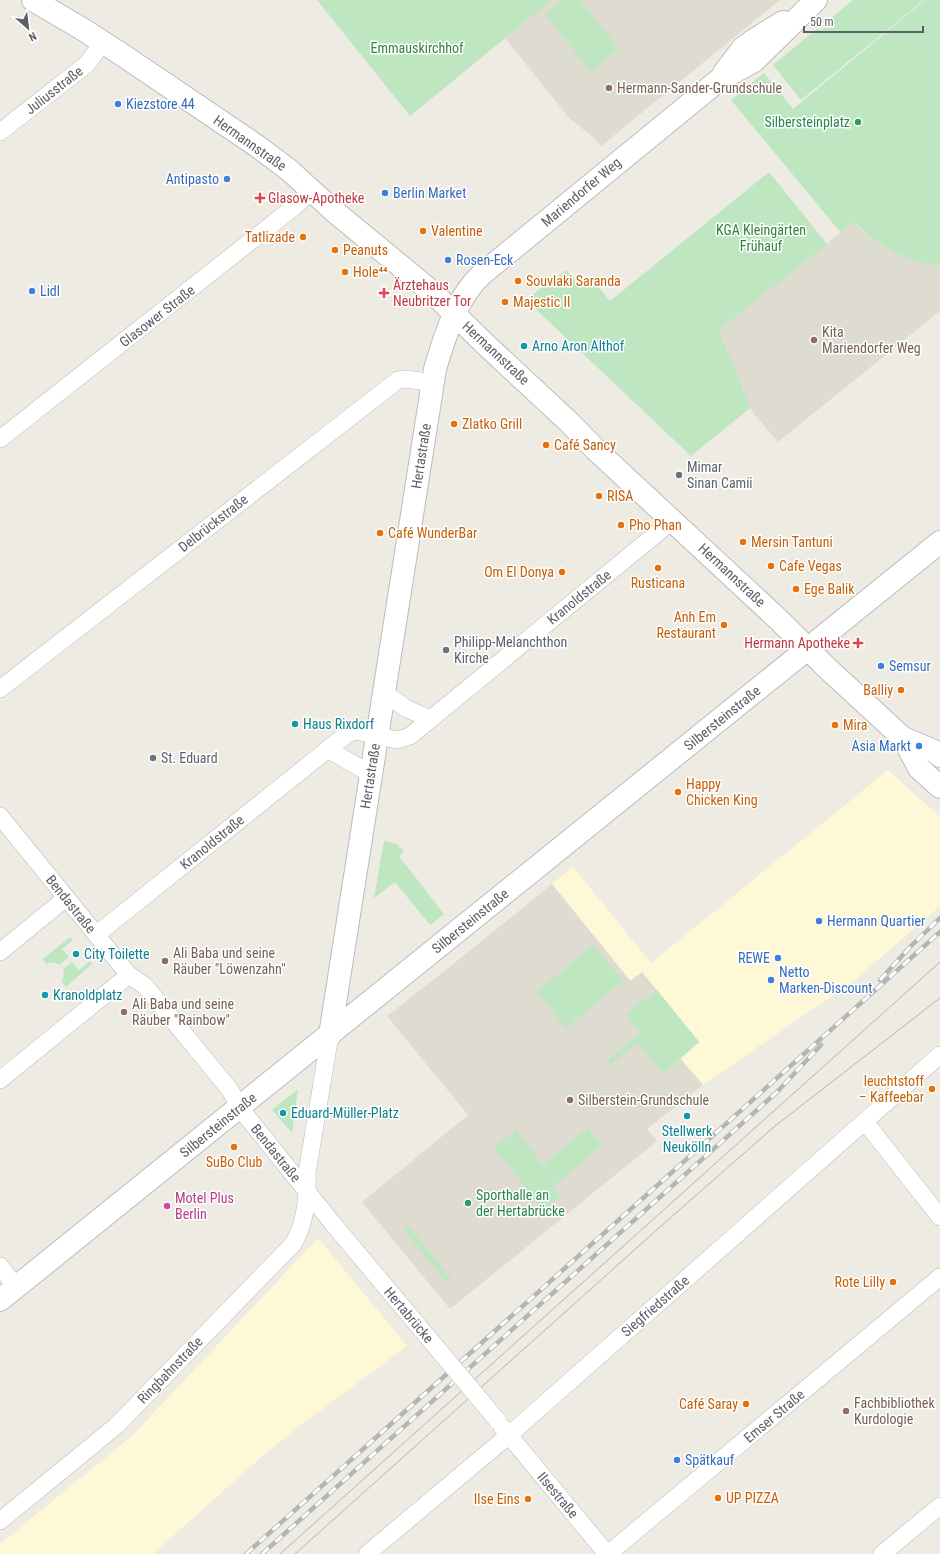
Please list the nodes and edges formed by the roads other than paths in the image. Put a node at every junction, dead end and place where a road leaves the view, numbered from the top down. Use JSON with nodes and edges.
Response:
{"nodes":[{"id":1,"x":33,"y":0,"type":"edge"},
{"id":2,"x":813,"y":3,"type":"edge"},
{"id":3,"x":103,"y":42,"type":"junction"},
{"id":4,"x":0,"y":132,"type":"edge"},
{"id":5,"x":312,"y":191,"type":"junction"},
{"id":6,"x":455,"y":314,"type":"junction"},
{"id":7,"x":433,"y":383,"type":"junction"},
{"id":8,"x":0,"y":439,"type":"edge"},
{"id":9,"x":672,"y":521,"type":"junction"},
{"id":10,"x":940,"y":542,"type":"edge"},
{"id":11,"x":808,"y":649,"type":"junction"},
{"id":12,"x":0,"y":689,"type":"edge"},
{"id":13,"x":383,"y":692,"type":"junction"},
{"id":14,"x":431,"y":719,"type":"junction"},
{"id":15,"x":377,"y":736,"type":"junction"},
{"id":16,"x":903,"y":738,"type":"junction"},
{"id":17,"x":327,"y":749,"type":"junction"},
{"id":18,"x":940,"y":756,"type":"edge"},
{"id":19,"x":371,"y":774,"type":"junction"},
{"id":20,"x":940,"y":787,"type":"edge"},
{"id":21,"x":0,"y":816,"type":"edge"},
{"id":22,"x":66,"y":898,"type":"junction"},
{"id":23,"x":96,"y":935,"type":"junction"},
{"id":24,"x":0,"y":952,"type":"edge"},
{"id":25,"x":129,"y":975,"type":"junction"},
{"id":26,"x":330,"y":1035,"type":"junction"},
{"id":27,"x":940,"y":1055,"type":"edge"},
{"id":28,"x":0,"y":1080,"type":"edge"},
{"id":29,"x":239,"y":1107,"type":"junction"},
{"id":30,"x":865,"y":1122,"type":"junction"},
{"id":31,"x":308,"y":1195,"type":"junction"},
{"id":32,"x":940,"y":1218,"type":"edge"},
{"id":33,"x":0,"y":1266,"type":"edge"},
{"id":34,"x":940,"y":1277,"type":"edge"},
{"id":35,"x":8,"y":1294,"type":"edge"},
{"id":36,"x":509,"y":1435,"type":"junction"},
{"id":37,"x":940,"y":1506,"type":"edge"},
{"id":38,"x":0,"y":1521,"type":"edge"},
{"id":39,"x":367,"y":1554,"type":"edge"},
{"id":40,"x":607,"y":1554,"type":"edge"},
{"id":41,"x":882,"y":1554,"type":"edge"}],
"edges":[{"from":1,"to":3,"type":"street","name":"Hermannstraße"},
{"from":2,"to":6,"type":"street","name":"Mariendorfer Weg"},
{"from":3,"to":4,"type":"street","name":"Juliusstraße"},
{"from":3,"to":5,"type":"street","name":"Hermannstraße"},
{"from":5,"to":6,"type":"street","name":"Hermannstraße"},
{"from":5,"to":8,"type":"street","name":"Glasower Straße"},
{"from":6,"to":7,"type":"street","name":"Hertastraße"},
{"from":6,"to":9,"type":"street","name":"Hermannstraße"},
{"from":7,"to":12,"type":"street","name":"Delbrückstraße"},
{"from":7,"to":13,"type":"street","name":"Hertastraße"},
{"from":9,"to":11,"type":"street","name":"Hermannstraße"},
{"from":9,"to":14,"type":"street","name":"Kranoldstraße"},
{"from":10,"to":11,"type":"street","name":"Silbersteinstraße"},
{"from":11,"to":16,"type":"street","name":"Hermannstraße"},
{"from":11,"to":26,"type":"street","name":"Silbersteinstraße"},
{"from":13,"to":14,"type":"street"},
{"from":13,"to":15,"type":"street","name":"Hertastraße"},
{"from":14,"to":15,"type":"street","name":"Kranoldstraße"},
{"from":15,"to":17,"type":"street","name":"Kranoldstraße"},
{"from":15,"to":19,"type":"street","name":"Hertastraße"},
{"from":16,"to":18,"type":"street","name":"Hermannstraße"},
{"from":16,"to":20,"type":"street","name":"Hermannstraße"},
{"from":17,"to":19,"type":"street"},
{"from":17,"to":23,"type":"street","name":"Kranoldstraße"},
{"from":19,"to":26,"type":"street","name":"Hertastraße"},
{"from":21,"to":22,"type":"street","name":"Bendastraße"},
{"from":22,"to":23,"type":"street","name":"Bendastraße"},
{"from":22,"to":24,"type":"street"},
{"from":23,"to":25,"type":"street","name":"Bendastraße"},
{"from":25,"to":28,"type":"street"},
{"from":25,"to":29,"type":"street","name":"Bendastraße"},
{"from":26,"to":29,"type":"street","name":"Silbersteinstraße"},
{"from":26,"to":31,"type":"street","name":"Hertastraße"},
{"from":27,"to":30,"type":"street","name":"Siegfriedstraße"},
{"from":29,"to":31,"type":"street","name":"Bendastraße"},
{"from":29,"to":35,"type":"street","name":"Silbersteinstraße"},
{"from":30,"to":32,"type":"street"},
{"from":30,"to":36,"type":"street","name":"Siegfriedstraße"},
{"from":31,"to":36,"type":"street","name":"Hertabrücke","bridge":true},
{"from":31,"to":38,"type":"street","name":"Ringbahnstraße"},
{"from":33,"to":35,"type":"street"},
{"from":34,"to":40,"type":"street","name":"Emser Straße"},
{"from":36,"to":39,"type":"street","name":"Siegfriedstraße"},
{"from":36,"to":40,"type":"street","name":"Ilsestraße"},
{"from":37,"to":41,"type":"street"}]}
